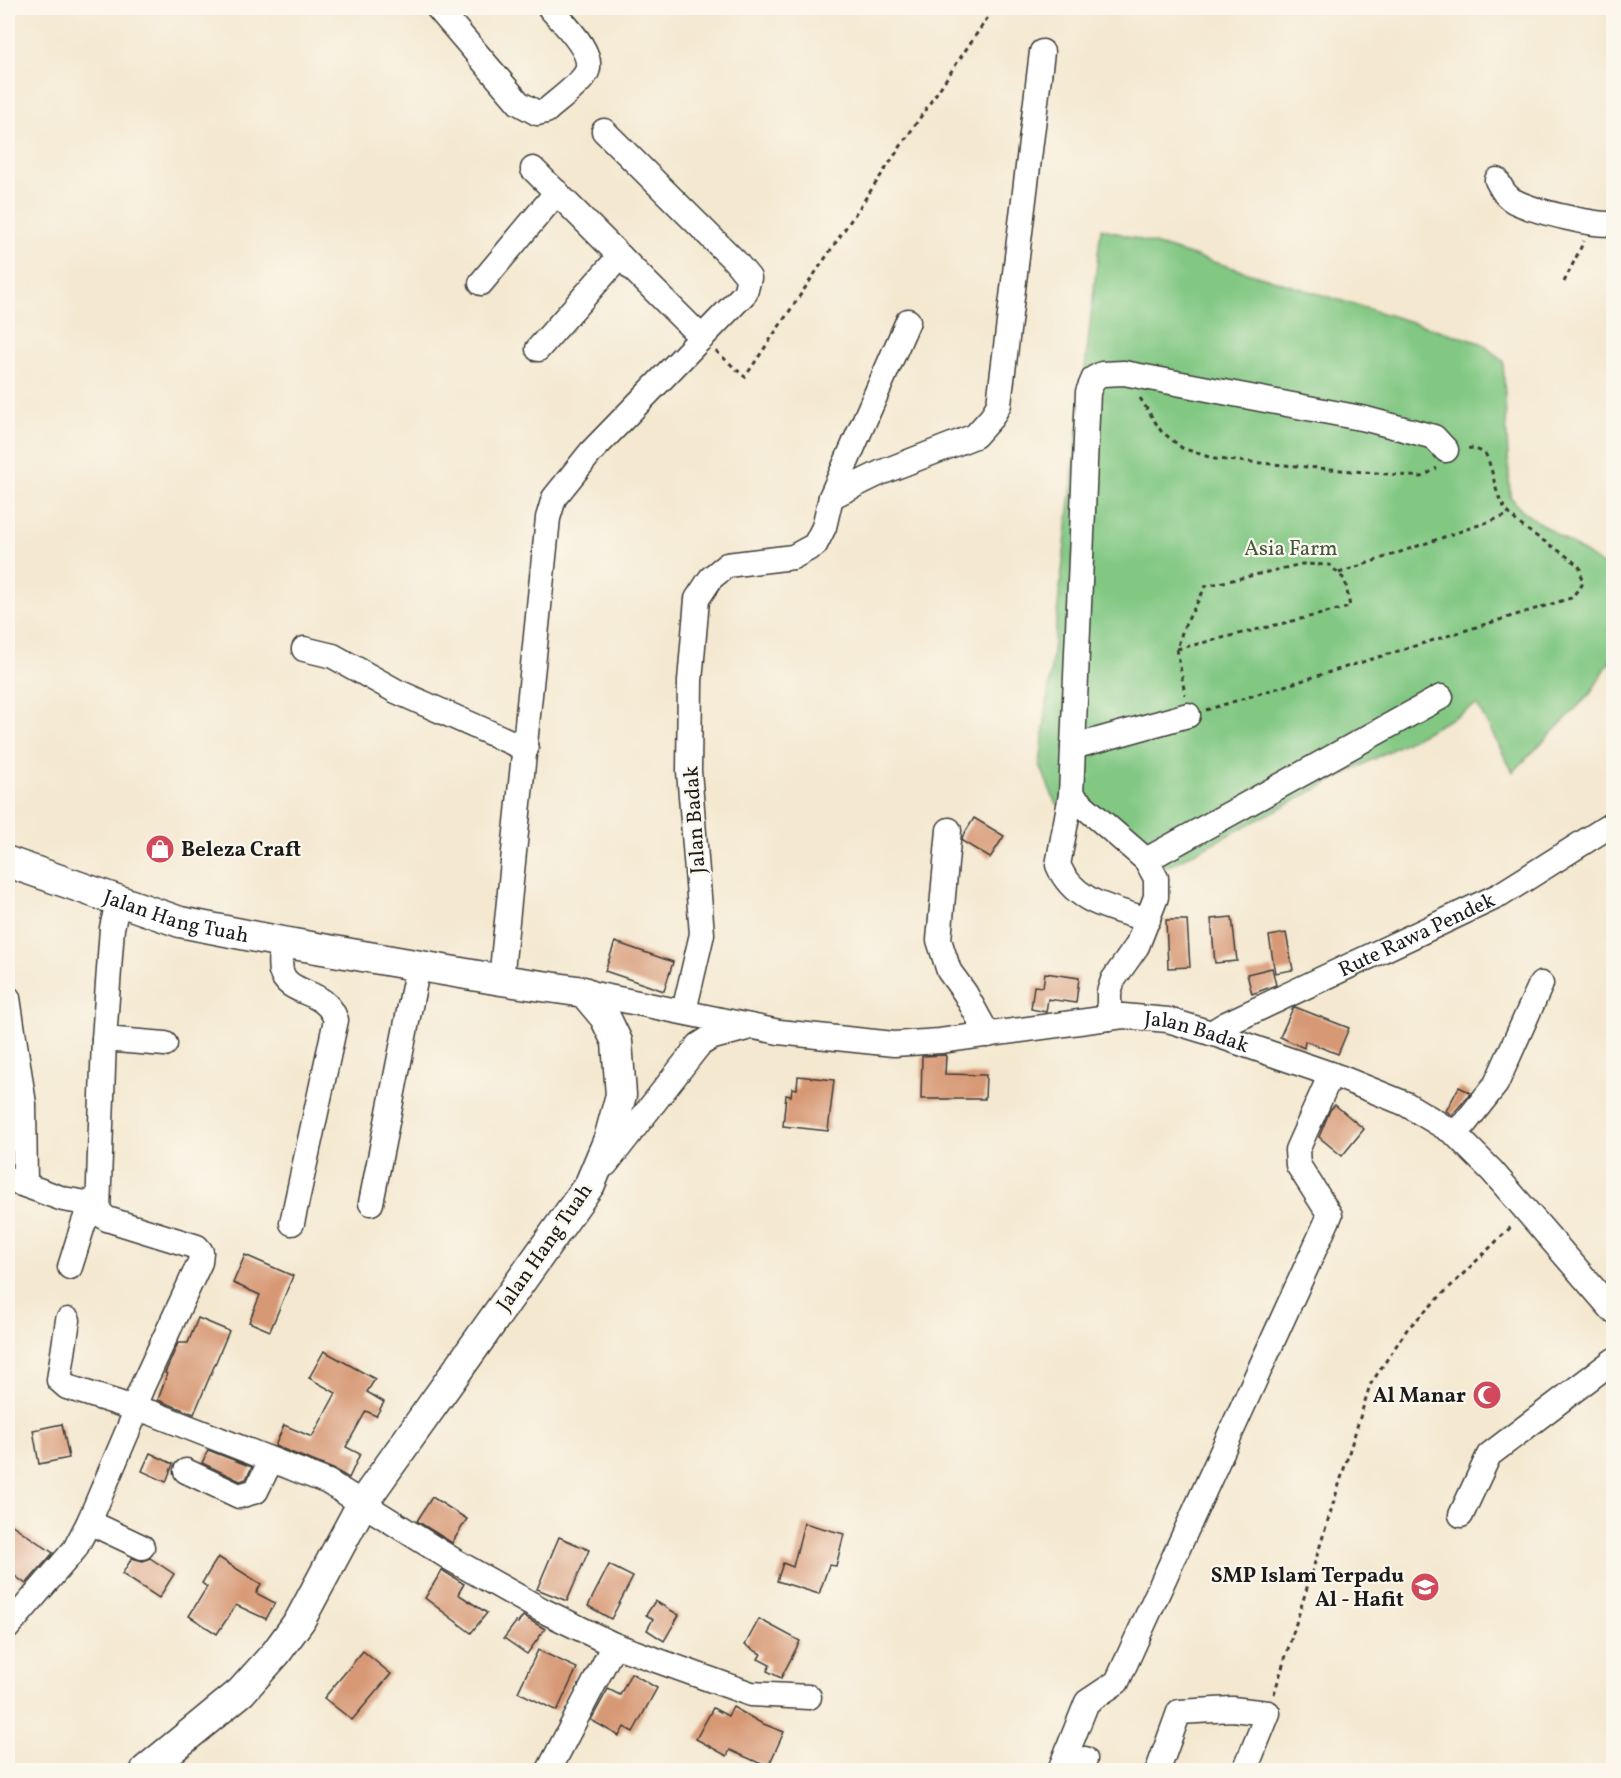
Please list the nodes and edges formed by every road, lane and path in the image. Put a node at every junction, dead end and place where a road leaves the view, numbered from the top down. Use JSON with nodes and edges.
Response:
{"nodes":[{"id":1,"x":438,"y":8,"type":"edge"},
{"id":2,"x":550,"y":8,"type":"edge"},
{"id":3,"x":994,"y":8,"type":"edge"},
{"id":4,"x":1042,"y":52,"type":"dead end"},
{"id":5,"x":604,"y":130,"type":"dead end"},
{"id":6,"x":533,"y":169,"type":"dead end"},
{"id":7,"x":1497,"y":180,"type":"dead end"},
{"id":8,"x":556,"y":192,"type":"junction"},
{"id":9,"x":1603,"y":224,"type":"edge"},
{"id":10,"x":620,"y":256,"type":"junction"},
{"id":11,"x":1564,"y":282,"type":"dead end"},
{"id":12,"x":481,"y":283,"type":"dead end"},
{"id":13,"x":909,"y":321,"type":"dead end"},
{"id":14,"x":702,"y":338,"type":"junction"},
{"id":15,"x":538,"y":349,"type":"dead end"},
{"id":16,"x":1124,"y":373,"type":"junction"},
{"id":17,"x":1446,"y":450,"type":"junction"},
{"id":18,"x":831,"y":497,"type":"junction"},
{"id":19,"x":1511,"y":514,"type":"junction"},
{"id":20,"x":1338,"y":573,"type":"junction"},
{"id":21,"x":304,"y":649,"type":"dead end"},
{"id":22,"x":1178,"y":649,"type":"junction"},
{"id":23,"x":1441,"y":697,"type":"dead end"},
{"id":24,"x":1188,"y":716,"type":"junction"},
{"id":25,"x":1073,"y":747,"type":"junction"},
{"id":26,"x":526,"y":749,"type":"junction"},
{"id":27,"x":1071,"y":795,"type":"junction"},
{"id":28,"x":1614,"y":824,"type":"edge"},
{"id":29,"x":949,"y":830,"type":"dead end"},
{"id":30,"x":1146,"y":860,"type":"junction"},
{"id":31,"x":8,"y":862,"type":"edge"},
{"id":32,"x":118,"y":902,"type":"junction"},
{"id":33,"x":1148,"y":920,"type":"junction"},
{"id":34,"x":282,"y":942,"type":"junction"},
{"id":35,"x":418,"y":966,"type":"junction"},
{"id":36,"x":501,"y":980,"type":"junction"},
{"id":37,"x":1541,"y":984,"type":"dead end"},
{"id":38,"x":584,"y":992,"type":"junction"},
{"id":39,"x":8,"y":998,"type":"edge"},
{"id":40,"x":684,"y":1011,"type":"junction"},
{"id":41,"x":1109,"y":1018,"type":"junction"},
{"id":42,"x":752,"y":1027,"type":"junction"},
{"id":43,"x":1211,"y":1033,"type":"junction"},
{"id":44,"x":988,"y":1035,"type":"junction"},
{"id":45,"x":104,"y":1039,"type":"junction"},
{"id":46,"x":165,"y":1044,"type":"dead end"},
{"id":47,"x":1331,"y":1074,"type":"junction"},
{"id":48,"x":1454,"y":1133,"type":"junction"},
{"id":49,"x":16,"y":1182,"type":"edge"},
{"id":50,"x":590,"y":1184,"type":"junction"},
{"id":51,"x":371,"y":1203,"type":"dead end"},
{"id":52,"x":98,"y":1208,"type":"junction"},
{"id":53,"x":1526,"y":1213,"type":"junction"},
{"id":54,"x":292,"y":1223,"type":"dead end"},
{"id":55,"x":70,"y":1267,"type":"dead end"},
{"id":56,"x":1614,"y":1312,"type":"edge"},
{"id":57,"x":68,"y":1320,"type":"dead end"},
{"id":58,"x":1614,"y":1360,"type":"edge"},
{"id":59,"x":137,"y":1409,"type":"junction"},
{"id":60,"x":271,"y":1460,"type":"junction"},
{"id":61,"x":186,"y":1471,"type":"dead end"},
{"id":62,"x":362,"y":1504,"type":"junction"},
{"id":63,"x":1461,"y":1515,"type":"dead end"},
{"id":64,"x":89,"y":1522,"type":"junction"},
{"id":65,"x":142,"y":1547,"type":"dead end"},
{"id":66,"x":8,"y":1627,"type":"edge"},
{"id":67,"x":614,"y":1645,"type":"junction"},
{"id":68,"x":809,"y":1697,"type":"dead end"},
{"id":69,"x":1268,"y":1713,"type":"junction"},
{"id":70,"x":146,"y":1770,"type":"edge"},
{"id":71,"x":549,"y":1770,"type":"edge"},
{"id":72,"x":1060,"y":1770,"type":"edge"},
{"id":73,"x":1158,"y":1770,"type":"edge"},
{"id":74,"x":1245,"y":1770,"type":"edge"}],
"edges":[{"from":1,"to":2,"type":"street"},
{"from":3,"to":14,"type":"path"},
{"from":4,"to":18,"type":"street"},
{"from":5,"to":14,"type":"street"},
{"from":6,"to":8,"type":"street"},
{"from":7,"to":9,"type":"street"},
{"from":8,"to":10,"type":"street"},
{"from":8,"to":12,"type":"street"},
{"from":9,"to":11,"type":"path"},
{"from":10,"to":14,"type":"street"},
{"from":10,"to":15,"type":"street"},
{"from":13,"to":18,"type":"street","name":"Jalan Badak"},
{"from":14,"to":26,"type":"street"},
{"from":16,"to":17,"type":"street"},
{"from":16,"to":17,"type":"path"},
{"from":16,"to":25,"type":"street"},
{"from":17,"to":19,"type":"path"},
{"from":18,"to":40,"type":"street","name":"Jalan Badak"},
{"from":19,"to":20,"type":"path"},
{"from":19,"to":24,"type":"path"},
{"from":20,"to":22,"type":"path"},
{"from":20,"to":22,"type":"path"},
{"from":21,"to":26,"type":"street"},
{"from":22,"to":24,"type":"path"},
{"from":23,"to":30,"type":"street"},
{"from":24,"to":25,"type":"street"},
{"from":25,"to":27,"type":"street"},
{"from":26,"to":36,"type":"street"},
{"from":27,"to":30,"type":"street"},
{"from":27,"to":33,"type":"street"},
{"from":28,"to":43,"type":"street","name":"Rute Rawa Pendek"},
{"from":29,"to":44,"type":"street"},
{"from":30,"to":33,"type":"street"},
{"from":31,"to":32,"type":"main road","name":"Jalan Hang Tuah"},
{"from":32,"to":34,"type":"main road","name":"Jalan Hang Tuah"},
{"from":32,"to":45,"type":"street"},
{"from":33,"to":41,"type":"street"},
{"from":34,"to":35,"type":"main road","name":"Jalan Hang Tuah"},
{"from":34,"to":54,"type":"street"},
{"from":35,"to":36,"type":"main road","name":"Jalan Hang Tuah"},
{"from":35,"to":51,"type":"street"},
{"from":36,"to":38,"type":"main road","name":"Jalan Hang Tuah"},
{"from":37,"to":48,"type":"street"},
{"from":38,"to":40,"type":"street","name":"Jalan Badak"},
{"from":38,"to":50,"type":"main road","name":"Jalan Hang Tuah"},
{"from":39,"to":49,"type":"street"},
{"from":40,"to":42,"type":"street","name":"Jalan Badak"},
{"from":41,"to":43,"type":"street","name":"Jalan Badak"},
{"from":41,"to":44,"type":"street","name":"Jalan Badak"},
{"from":42,"to":44,"type":"street","name":"Jalan Badak"},
{"from":42,"to":50,"type":"street"},
{"from":43,"to":47,"type":"street","name":"Jalan Badak"},
{"from":45,"to":46,"type":"street"},
{"from":45,"to":52,"type":"street"},
{"from":47,"to":48,"type":"street","name":"Jalan Badak"},
{"from":47,"to":72,"type":"street"},
{"from":48,"to":53,"type":"street","name":"Jalan Badak"},
{"from":49,"to":52,"type":"street"},
{"from":50,"to":62,"type":"main road","name":"Jalan Hang Tuah"},
{"from":52,"to":55,"type":"street"},
{"from":52,"to":59,"type":"street"},
{"from":53,"to":56,"type":"street","name":"Jalan Badak"},
{"from":53,"to":69,"type":"path"},
{"from":57,"to":59,"type":"street"},
{"from":58,"to":63,"type":"street"},
{"from":59,"to":60,"type":"street"},
{"from":59,"to":64,"type":"street"},
{"from":60,"to":61,"type":"street"},
{"from":60,"to":62,"type":"street"},
{"from":62,"to":67,"type":"street"},
{"from":62,"to":70,"type":"main road","name":"Jalan Hang Tuah"},
{"from":64,"to":65,"type":"street"},
{"from":64,"to":66,"type":"street"},
{"from":67,"to":68,"type":"street"},
{"from":67,"to":71,"type":"street"},
{"from":69,"to":73,"type":"street"},
{"from":69,"to":74,"type":"street"}]}
